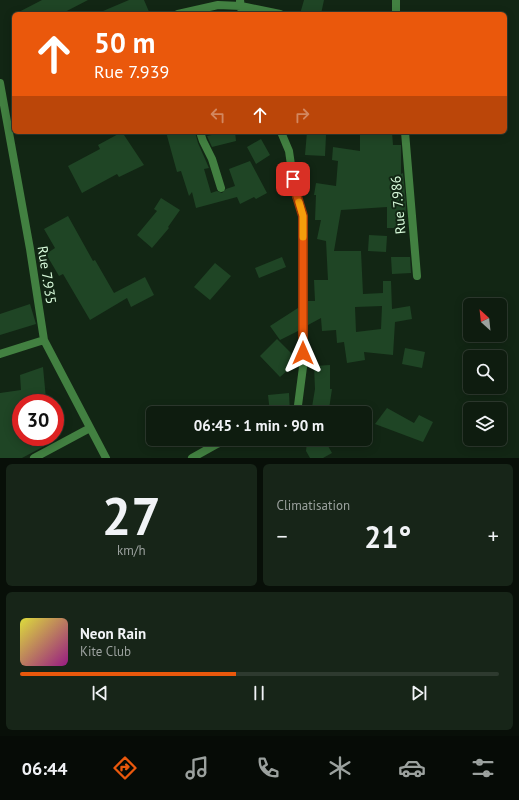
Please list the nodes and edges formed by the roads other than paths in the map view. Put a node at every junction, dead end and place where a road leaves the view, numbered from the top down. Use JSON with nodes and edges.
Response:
{"nodes":[{"id":1,"x":396,"y":0,"type":"edge"},
{"id":2,"x":241,"y":7,"type":"edge"},
{"id":3,"x":187,"y":12,"type":"edge"},
{"id":4,"x":269,"y":12,"type":"edge"},
{"id":5,"x":396,"y":12,"type":"edge"},
{"id":6,"x":0,"y":83,"type":"edge"},
{"id":7,"x":201,"y":134,"type":"edge"},
{"id":8,"x":282,"y":134,"type":"edge"},
{"id":9,"x":405,"y":134,"type":"edge"},
{"id":10,"x":221,"y":188,"type":"dead end"},
{"id":11,"x":417,"y":276,"type":"dead end"},
{"id":12,"x":44,"y":340,"type":"junction"},
{"id":13,"x":0,"y":354,"type":"edge"},
{"id":14,"x":298,"y":406,"type":"edge"},
{"id":15,"x":90,"y":428,"type":"junction"},
{"id":16,"x":213,"y":446,"type":"edge"},
{"id":17,"x":34,"y":458,"type":"edge"},
{"id":18,"x":106,"y":458,"type":"edge"},
{"id":19,"x":192,"y":458,"type":"edge"}],
"edges":[{"from":1,"to":5,"type":"street"},
{"from":2,"to":3,"type":"street"},
{"from":2,"to":4,"type":"street"},
{"from":6,"to":12,"type":"street","name":"Rue 7.935"},
{"from":7,"to":10,"type":"street"},
{"from":8,"to":14,"type":"street"},
{"from":9,"to":11,"type":"street","name":"Rue 7.986"},
{"from":12,"to":13,"type":"street"},
{"from":12,"to":15,"type":"street","name":"Rue 7.935"},
{"from":15,"to":17,"type":"street"},
{"from":15,"to":18,"type":"street","name":"Rue 7.935"},
{"from":16,"to":19,"type":"street"}]}
